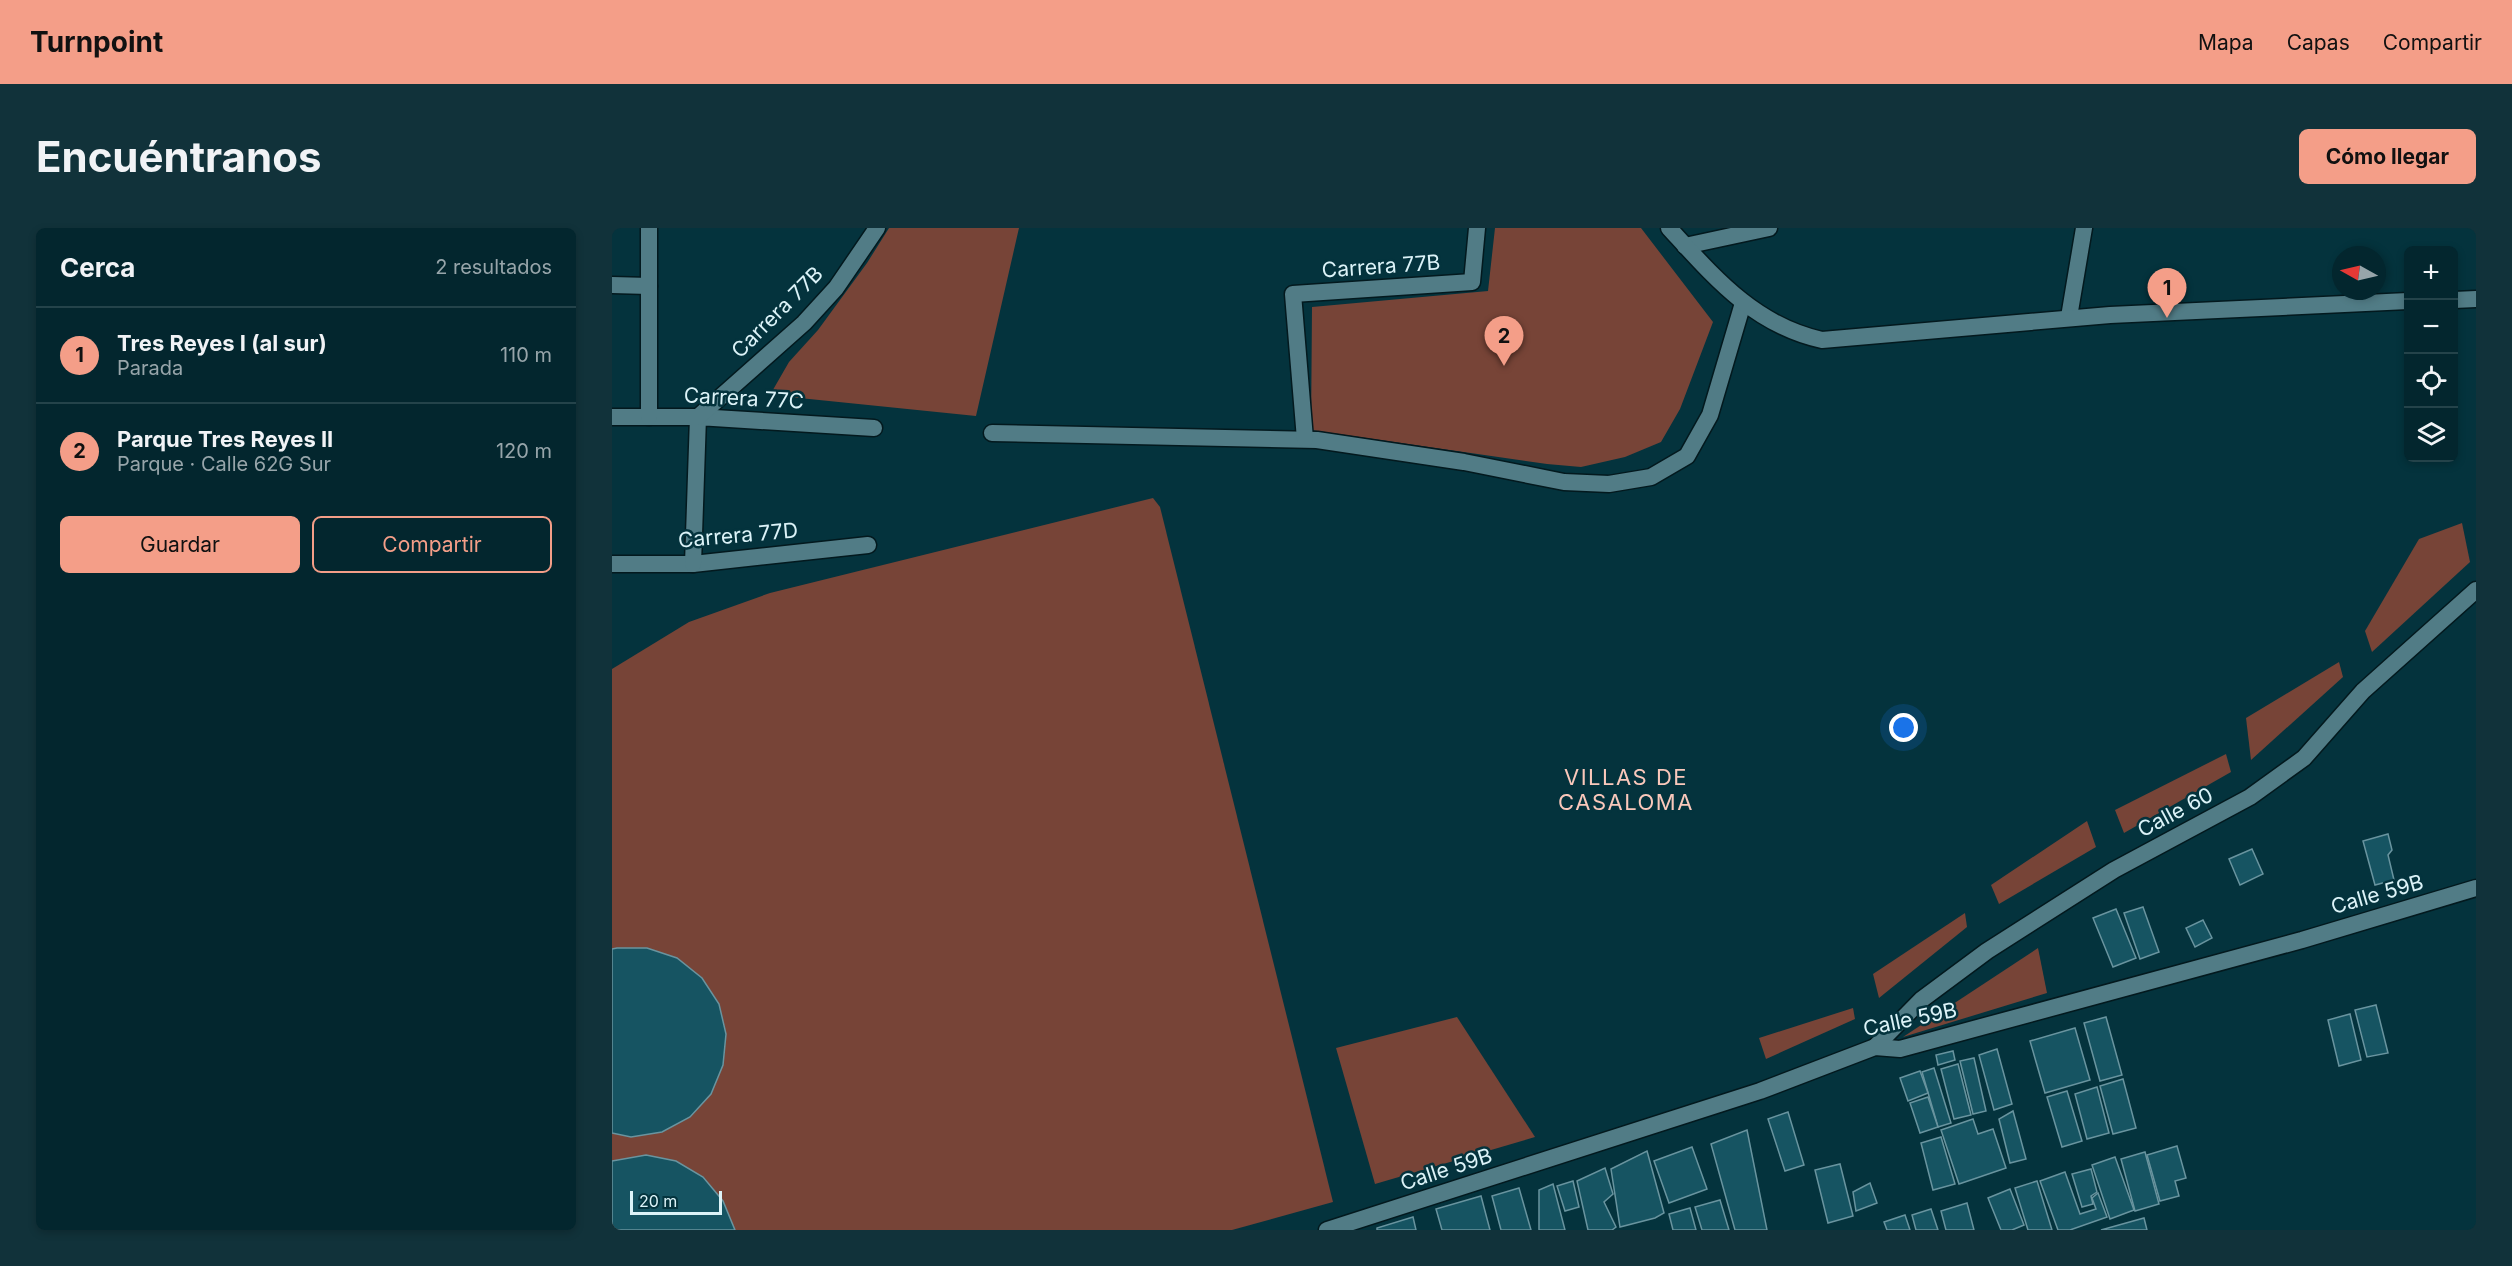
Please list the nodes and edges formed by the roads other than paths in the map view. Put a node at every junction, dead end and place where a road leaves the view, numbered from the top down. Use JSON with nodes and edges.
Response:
{"nodes":[{"id":1,"x":649,"y":228,"type":"edge"},
{"id":2,"x":877,"y":228,"type":"edge"},
{"id":3,"x":1477,"y":228,"type":"edge"},
{"id":4,"x":1669,"y":228,"type":"edge"},
{"id":5,"x":1769,"y":228,"type":"edge"},
{"id":6,"x":2084,"y":228,"type":"edge"},
{"id":7,"x":1685,"y":246,"type":"junction"},
{"id":8,"x":612,"y":285,"type":"edge"},
{"id":9,"x":649,"y":286,"type":"junction"},
{"id":10,"x":2458,"y":300,"type":"edge"},
{"id":11,"x":2476,"y":300,"type":"edge"},
{"id":12,"x":2404,"y":301,"type":"edge"},
{"id":13,"x":1743,"y":303,"type":"junction"},
{"id":14,"x":2069,"y":317,"type":"junction"},
{"id":15,"x":612,"y":417,"type":"edge"},
{"id":16,"x":649,"y":417,"type":"junction"},
{"id":17,"x":698,"y":417,"type":"junction"},
{"id":18,"x":874,"y":428,"type":"dead end"},
{"id":19,"x":992,"y":433,"type":"dead end"},
{"id":20,"x":1305,"y":440,"type":"junction"},
{"id":21,"x":868,"y":545,"type":"dead end"},
{"id":22,"x":612,"y":564,"type":"edge"},
{"id":23,"x":693,"y":564,"type":"junction"},
{"id":24,"x":2476,"y":590,"type":"edge"},
{"id":25,"x":2476,"y":888,"type":"edge"},
{"id":26,"x":1875,"y":1047,"type":"junction"},
{"id":27,"x":1327,"y":1230,"type":"edge"}],
"edges":[{"from":1,"to":9,"type":"street"},
{"from":2,"to":17,"type":"street","name":"Carrera 77B"},
{"from":3,"to":20,"type":"street","name":"Carrera 77B"},
{"from":4,"to":7,"type":"street"},
{"from":5,"to":7,"type":"street"},
{"from":6,"to":14,"type":"street"},
{"from":7,"to":13,"type":"street"},
{"from":8,"to":9,"type":"street"},
{"from":9,"to":16,"type":"street"},
{"from":10,"to":11,"type":"street"},
{"from":12,"to":14,"type":"street"},
{"from":13,"to":14,"type":"street"},
{"from":13,"to":20,"type":"street"},
{"from":15,"to":16,"type":"street","name":"Carrera 77C"},
{"from":16,"to":17,"type":"street","name":"Carrera 77C"},
{"from":17,"to":18,"type":"street","name":"Carrera 77C"},
{"from":17,"to":23,"type":"street"},
{"from":19,"to":20,"type":"street"},
{"from":21,"to":23,"type":"street","name":"Carrera 77D"},
{"from":22,"to":23,"type":"street","name":"Carrera 77D"},
{"from":24,"to":26,"type":"street","name":"Calle 60"},
{"from":25,"to":26,"type":"street","name":"Calle 59B"},
{"from":26,"to":27,"type":"street","name":"Calle 59B"}]}
